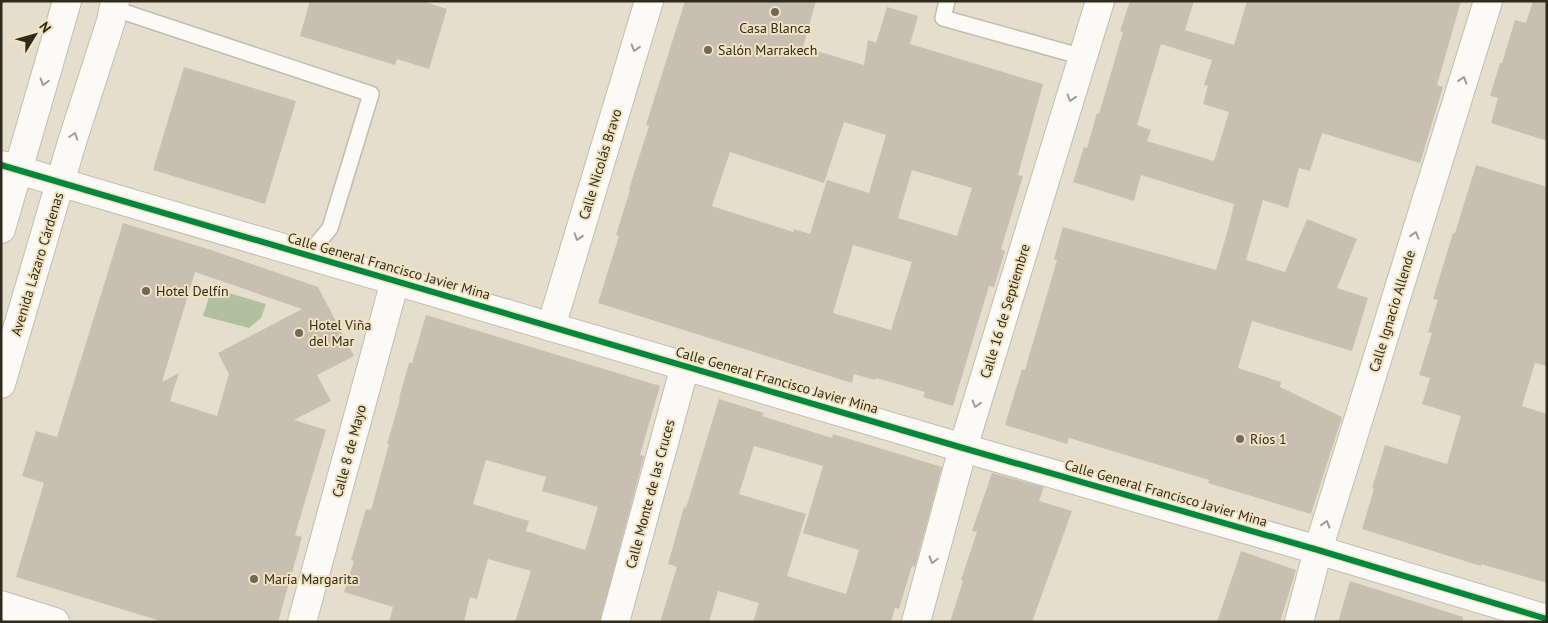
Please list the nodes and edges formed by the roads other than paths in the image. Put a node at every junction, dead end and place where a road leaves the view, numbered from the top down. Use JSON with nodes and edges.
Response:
{"nodes":[{"id":1,"x":67,"y":1,"type":"edge"},
{"id":2,"x":649,"y":1,"type":"edge"},
{"id":3,"x":948,"y":1,"type":"edge"},
{"id":4,"x":1100,"y":1,"type":"edge"},
{"id":5,"x":1488,"y":1,"type":"edge"},
{"id":6,"x":114,"y":5,"type":"edge"},
{"id":7,"x":1083,"y":57,"type":"junction"},
{"id":8,"x":10,"y":168,"type":"edge"},
{"id":9,"x":61,"y":183,"type":"junction"},
{"id":10,"x":1,"y":229,"type":"edge"},
{"id":11,"x":308,"y":255,"type":"junction"},
{"id":12,"x":395,"y":281,"type":"junction"},
{"id":13,"x":551,"y":327,"type":"junction"},
{"id":14,"x":685,"y":366,"type":"junction"},
{"id":15,"x":1,"y":384,"type":"edge"},
{"id":16,"x":963,"y":448,"type":"junction"},
{"id":17,"x":1318,"y":550,"type":"junction"},
{"id":18,"x":1,"y":605,"type":"edge"},
{"id":19,"x":1547,"y":619,"type":"edge"},
{"id":20,"x":55,"y":622,"type":"edge"},
{"id":21,"x":302,"y":622,"type":"edge"},
{"id":22,"x":615,"y":622,"type":"edge"},
{"id":23,"x":916,"y":622,"type":"edge"},
{"id":24,"x":1299,"y":622,"type":"edge"}],
"edges":[{"from":1,"to":8,"type":"street","one_way":true},
{"from":2,"to":13,"type":"street","name":"Calle Nicolás Bravo","one_way":true},
{"from":3,"to":7,"type":"lane"},
{"from":4,"to":7,"type":"street","name":"Calle 16 de Septiembre"},
{"from":17,"to":5,"type":"street","name":"Calle Ignacio Allende","one_way":true},
{"from":9,"to":6,"type":"street","name":"Avenida Lázaro Cárdenas","one_way":true},
{"from":6,"to":11,"type":"lane"},
{"from":7,"to":16,"type":"street","name":"Calle 16 de Septiembre","one_way":true},
{"from":8,"to":9,"type":"street","name":"Calle General Francisco Javier Mina"},
{"from":8,"to":10,"type":"street"},
{"from":9,"to":11,"type":"street","name":"Calle General Francisco Javier Mina"},
{"from":9,"to":15,"type":"street","name":"Avenida Lázaro Cárdenas"},
{"from":11,"to":12,"type":"street","name":"Calle General Francisco Javier Mina"},
{"from":12,"to":13,"type":"street","name":"Calle General Francisco Javier Mina"},
{"from":12,"to":21,"type":"street","name":"Calle 8 de Mayo"},
{"from":13,"to":14,"type":"street","name":"Calle General Francisco Javier Mina"},
{"from":14,"to":16,"type":"street","name":"Calle General Francisco Javier Mina"},
{"from":14,"to":22,"type":"street","name":"Calle Monte de las Cruces"},
{"from":16,"to":17,"type":"street","name":"Calle General Francisco Javier Mina"},
{"from":16,"to":23,"type":"street","name":"Calle 16 de Septiembre","one_way":true},
{"from":17,"to":19,"type":"street","name":"Calle General Francisco Javier Mina"},
{"from":17,"to":24,"type":"street","name":"Calle Ignacio Allende"},
{"from":18,"to":20,"type":"street"}]}
